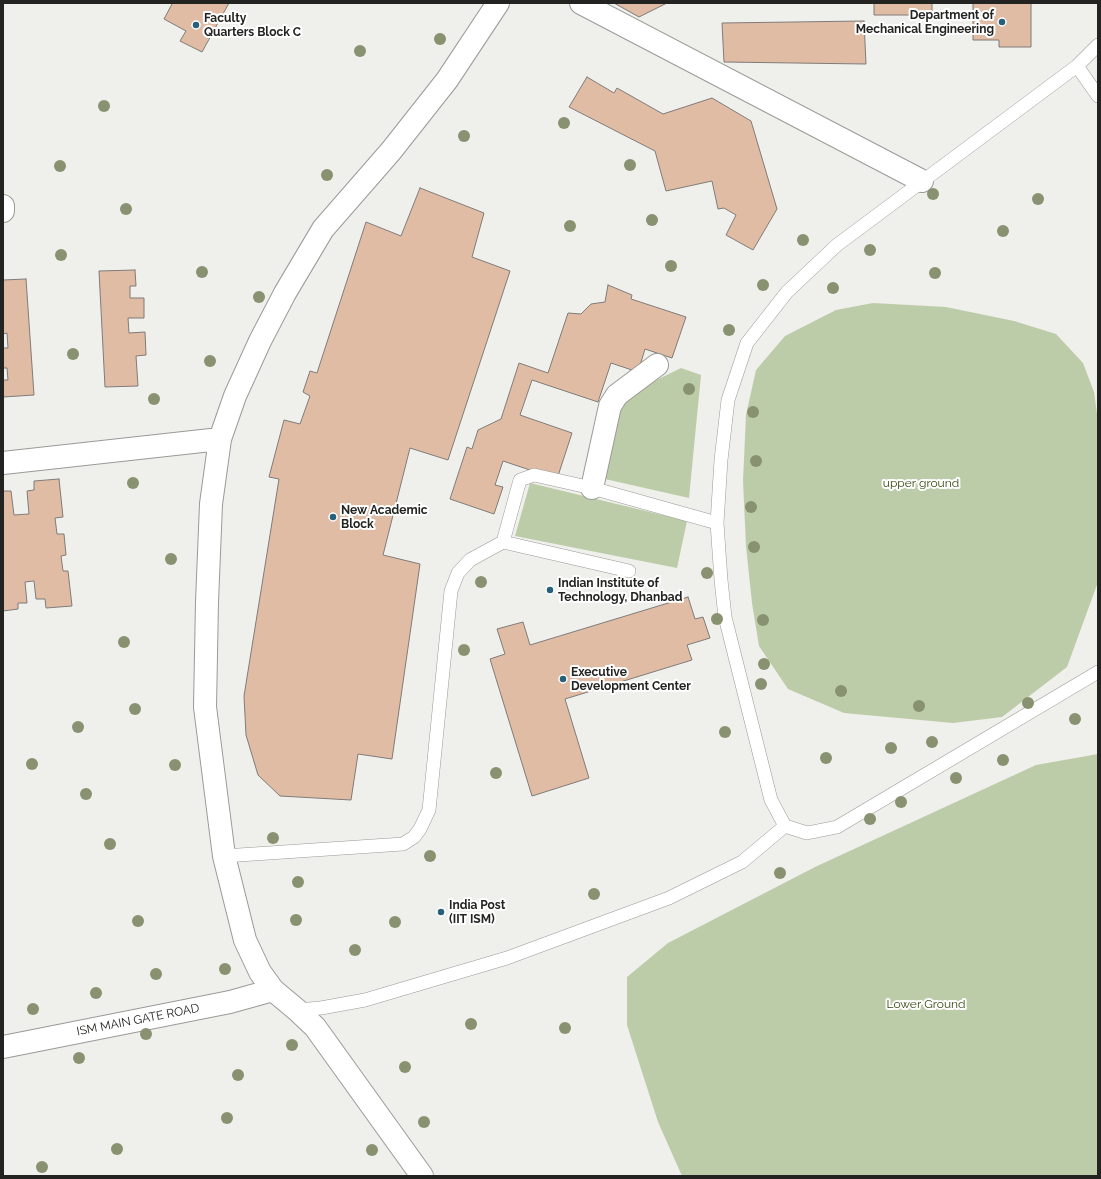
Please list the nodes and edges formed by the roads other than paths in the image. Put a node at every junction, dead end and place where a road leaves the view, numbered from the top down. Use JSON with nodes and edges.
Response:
{"nodes":[{"id":1,"x":498,"y":3,"type":"edge"},
{"id":2,"x":581,"y":3,"type":"edge"},
{"id":3,"x":1098,"y":45,"type":"edge"},
{"id":4,"x":1077,"y":66,"type":"junction"},
{"id":5,"x":1098,"y":96,"type":"edge"},
{"id":6,"x":922,"y":181,"type":"junction"},
{"id":7,"x":3,"y":206,"type":"edge"},
{"id":8,"x":3,"y":211,"type":"edge"},
{"id":9,"x":657,"y":365,"type":"dead end"},
{"id":10,"x":220,"y":439,"type":"junction"},
{"id":11,"x":3,"y":463,"type":"edge"},
{"id":12,"x":592,"y":488,"type":"junction"},
{"id":13,"x":717,"y":522,"type":"junction"},
{"id":14,"x":503,"y":542,"type":"junction"},
{"id":15,"x":629,"y":571,"type":"dead end"},
{"id":16,"x":1098,"y":672,"type":"edge"},
{"id":17,"x":785,"y":826,"type":"junction"},
{"id":18,"x":224,"y":856,"type":"junction"},
{"id":19,"x":273,"y":990,"type":"junction"},
{"id":20,"x":297,"y":1010,"type":"junction"},
{"id":21,"x":3,"y":1047,"type":"edge"},
{"id":22,"x":422,"y":1176,"type":"edge"}],
"edges":[{"from":1,"to":10,"type":"street"},
{"from":2,"to":6,"type":"street"},
{"from":3,"to":4,"type":"lane"},
{"from":4,"to":5,"type":"lane"},
{"from":4,"to":6,"type":"lane"},
{"from":6,"to":13,"type":"lane"},
{"from":7,"to":8,"type":"street"},
{"from":9,"to":12,"type":"street"},
{"from":10,"to":11,"type":"street"},
{"from":10,"to":18,"type":"street"},
{"from":12,"to":13,"type":"lane"},
{"from":12,"to":14,"type":"lane"},
{"from":13,"to":17,"type":"lane"},
{"from":14,"to":15,"type":"lane"},
{"from":14,"to":18,"type":"lane"},
{"from":16,"to":17,"type":"lane"},
{"from":17,"to":20,"type":"lane"},
{"from":18,"to":19,"type":"street"},
{"from":19,"to":20,"type":"street"},
{"from":19,"to":21,"type":"street","name":"ISM MAIN GATE ROAD"},
{"from":20,"to":22,"type":"street"}]}
